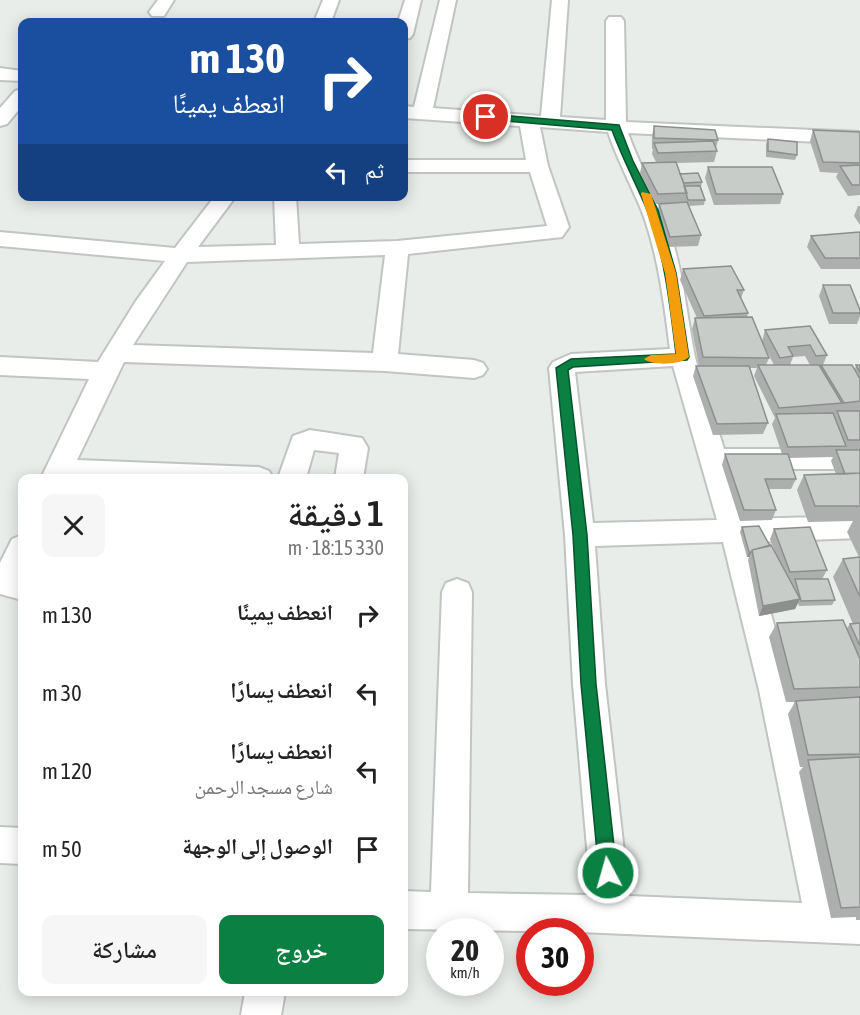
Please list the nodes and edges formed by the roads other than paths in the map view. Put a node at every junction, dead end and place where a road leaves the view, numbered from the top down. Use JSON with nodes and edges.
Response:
{"nodes":[{"id":1,"x":331,"y":0,"type":"edge"},
{"id":2,"x":413,"y":0,"type":"edge"},
{"id":3,"x":448,"y":0,"type":"edge"},
{"id":4,"x":560,"y":0,"type":"edge"},
{"id":5,"x":324,"y":18,"type":"edge"},
{"id":6,"x":408,"y":19,"type":"edge"},
{"id":7,"x":615,"y":21,"type":"dead end"},
{"id":8,"x":0,"y":74,"type":"edge"},
{"id":9,"x":18,"y":76,"type":"edge"},
{"id":10,"x":18,"y":100,"type":"edge"},
{"id":11,"x":413,"y":113,"type":"edge"},
{"id":12,"x":528,"y":119,"type":"junction"},
{"id":13,"x":0,"y":120,"type":"edge"},
{"id":14,"x":550,"y":121,"type":"junction"},
{"id":15,"x":616,"y":127,"type":"junction"},
{"id":16,"x":860,"y":138,"type":"edge"},
{"id":17,"x":408,"y":166,"type":"edge"},
{"id":18,"x":538,"y":166,"type":"junction"},
{"id":19,"x":222,"y":201,"type":"edge"},
{"id":20,"x":285,"y":201,"type":"edge"},
{"id":21,"x":0,"y":239,"type":"edge"},
{"id":22,"x":397,"y":248,"type":"junction"},
{"id":23,"x":288,"y":251,"type":"junction"},
{"id":24,"x":180,"y":255,"type":"junction"},
{"id":25,"x":111,"y":362,"type":"junction"},
{"id":26,"x":385,"y":363,"type":"junction"},
{"id":27,"x":0,"y":366,"type":"edge"},
{"id":28,"x":694,"y":368,"type":"junction"},
{"id":29,"x":474,"y":369,"type":"dead end"},
{"id":30,"x":714,"y":459,"type":"junction"},
{"id":31,"x":860,"y":459,"type":"edge"},
{"id":32,"x":57,"y":474,"type":"edge"},
{"id":33,"x":293,"y":474,"type":"edge"},
{"id":34,"x":349,"y":474,"type":"edge"},
{"id":35,"x":860,"y":527,"type":"edge"},
{"id":36,"x":736,"y":529,"type":"junction"},
{"id":37,"x":580,"y":535,"type":"junction"},
{"id":38,"x":18,"y":556,"type":"edge"},
{"id":39,"x":18,"y":586,"type":"edge"},
{"id":40,"x":457,"y":592,"type":"dead end"},
{"id":41,"x":795,"y":631,"type":"edge"},
{"id":42,"x":762,"y":632,"type":"junction"},
{"id":43,"x":0,"y":845,"type":"edge"},
{"id":44,"x":18,"y":846,"type":"edge"},
{"id":45,"x":408,"y":910,"type":"edge"},
{"id":46,"x":449,"y":911,"type":"junction"},
{"id":47,"x":612,"y":915,"type":"junction"},
{"id":48,"x":842,"y":924,"type":"edge"},
{"id":49,"x":264,"y":996,"type":"edge"},
{"id":50,"x":261,"y":1015,"type":"edge"}],
"edges":[{"from":1,"to":5,"type":"street"},
{"from":2,"to":6,"type":"street"},
{"from":3,"to":11,"type":"street"},
{"from":4,"to":14,"type":"street"},
{"from":7,"to":15,"type":"street"},
{"from":8,"to":9,"type":"street"},
{"from":10,"to":13,"type":"street"},
{"from":11,"to":12,"type":"street"},
{"from":12,"to":14,"type":"street"},
{"from":12,"to":18,"type":"street"},
{"from":14,"to":15,"type":"street"},
{"from":15,"to":16,"type":"street"},
{"from":15,"to":28,"type":"street"},
{"from":17,"to":18,"type":"street"},
{"from":18,"to":22,"type":"street"},
{"from":19,"to":24,"type":"street"},
{"from":20,"to":23,"type":"street"},
{"from":21,"to":24,"type":"street"},
{"from":22,"to":23,"type":"street"},
{"from":22,"to":26,"type":"street"},
{"from":23,"to":24,"type":"street"},
{"from":24,"to":25,"type":"street"},
{"from":25,"to":26,"type":"street"},
{"from":25,"to":27,"type":"street"},
{"from":25,"to":32,"type":"street"},
{"from":26,"to":29,"type":"street"},
{"from":28,"to":30,"type":"street"},
{"from":28,"to":37,"type":"street"},
{"from":30,"to":31,"type":"street"},
{"from":30,"to":36,"type":"street"},
{"from":33,"to":34,"type":"street"},
{"from":35,"to":36,"type":"street"},
{"from":36,"to":37,"type":"street"},
{"from":36,"to":42,"type":"street"},
{"from":37,"to":47,"type":"street"},
{"from":38,"to":39,"type":"street"},
{"from":40,"to":46,"type":"street"},
{"from":41,"to":42,"type":"street"},
{"from":42,"to":48,"type":"street"},
{"from":43,"to":44,"type":"street"},
{"from":45,"to":46,"type":"street"},
{"from":46,"to":47,"type":"street"},
{"from":47,"to":48,"type":"street"},
{"from":49,"to":50,"type":"street"}]}
